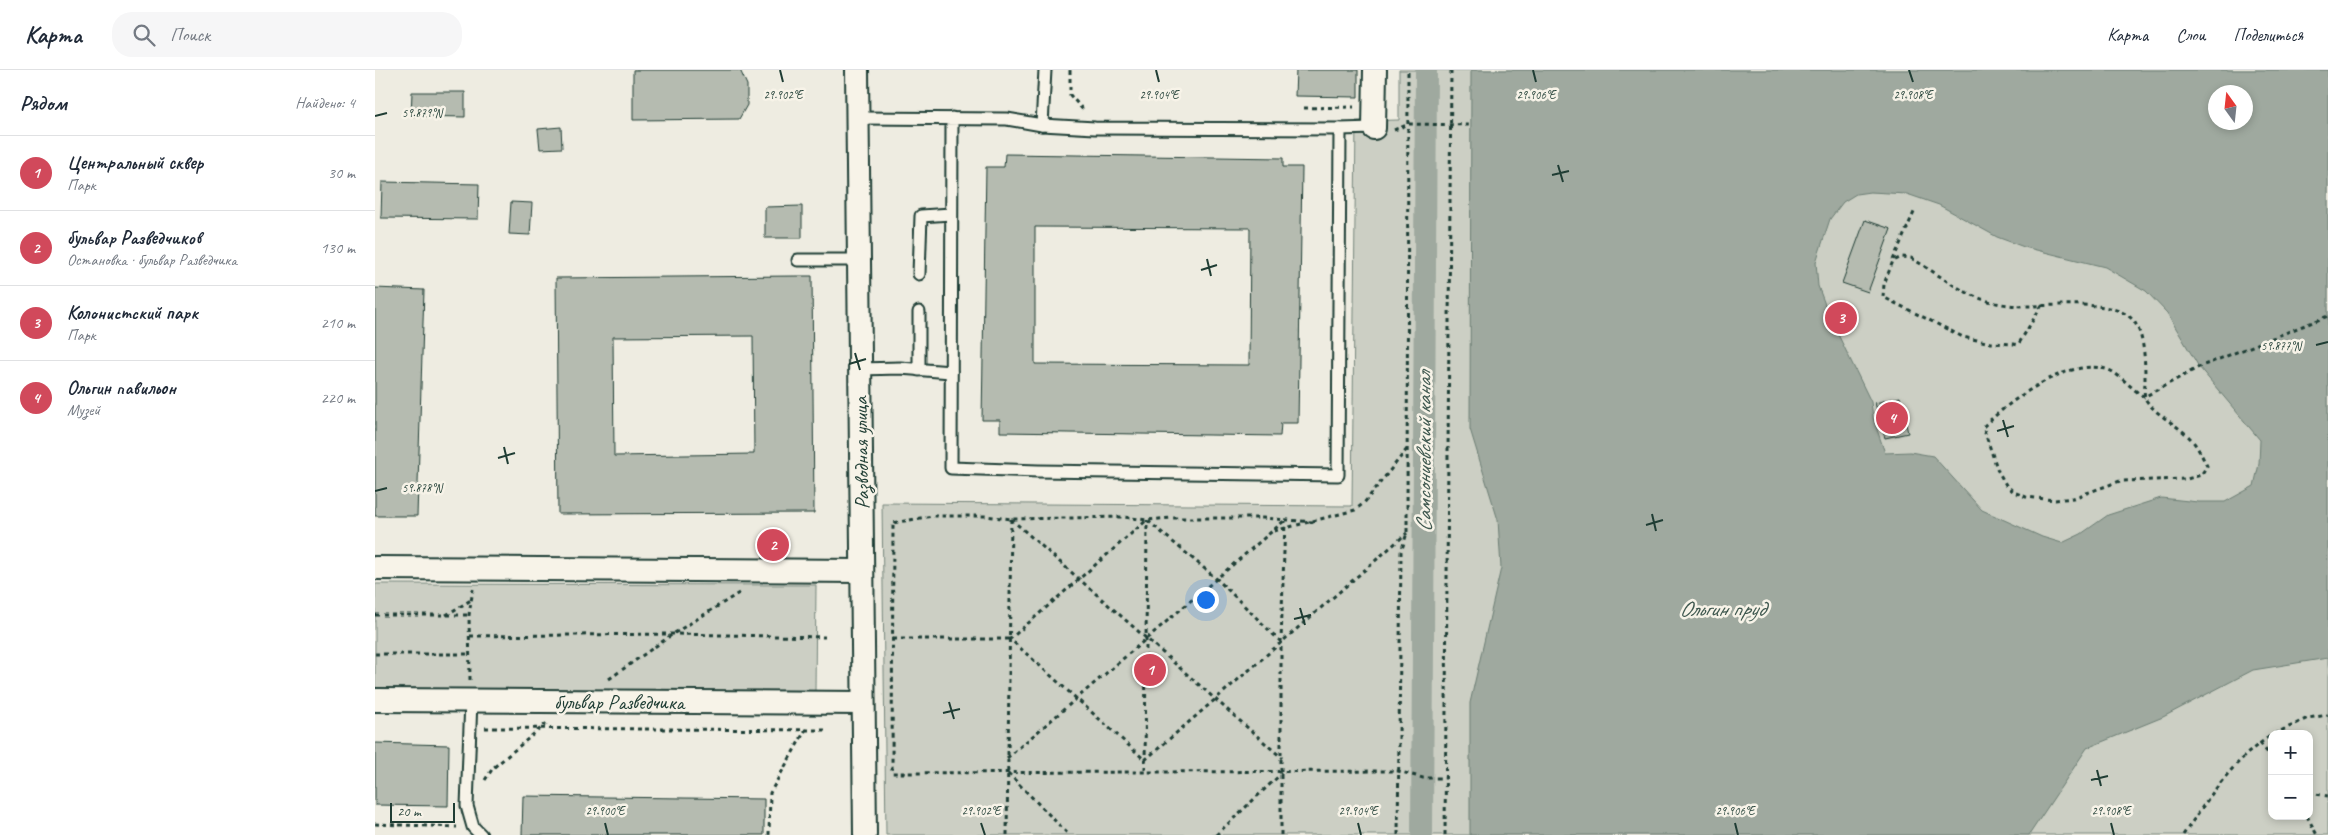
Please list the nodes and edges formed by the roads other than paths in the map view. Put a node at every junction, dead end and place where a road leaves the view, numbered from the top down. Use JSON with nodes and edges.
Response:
{"nodes":[{"id":1,"x":857,"y":70,"type":"edge"},
{"id":2,"x":1045,"y":70,"type":"edge"},
{"id":3,"x":1375,"y":70,"type":"edge"},
{"id":4,"x":1374,"y":117,"type":"joint"},
{"id":5,"x":857,"y":118,"type":"junction"},
{"id":6,"x":952,"y":118,"type":"junction"},
{"id":7,"x":1042,"y":125,"type":"junction"},
{"id":8,"x":1340,"y":129,"type":"junction"},
{"id":9,"x":951,"y":214,"type":"junction"},
{"id":10,"x":798,"y":260,"type":"dead end"},
{"id":11,"x":859,"y":260,"type":"junction"},
{"id":12,"x":919,"y":274,"type":"dead end"},
{"id":13,"x":919,"y":312,"type":"dead end"},
{"id":14,"x":860,"y":369,"type":"junction"},
{"id":15,"x":919,"y":370,"type":"junction"},
{"id":16,"x":951,"y":372,"type":"junction"},
{"id":17,"x":375,"y":568,"type":"edge"},
{"id":18,"x":862,"y":571,"type":"junction"},
{"id":19,"x":375,"y":700,"type":"edge"},
{"id":20,"x":471,"y":700,"type":"junction"},
{"id":21,"x":863,"y":703,"type":"junction"},
{"id":22,"x":477,"y":831,"type":"edge"},
{"id":23,"x":865,"y":835,"type":"edge"}],
"edges":[{"from":1,"to":5,"type":"street","name":"Разводная улица"},
{"from":2,"to":7,"type":"lane"},
{"from":3,"to":4,"type":"street"},
{"from":4,"to":8,"type":"lane"},
{"from":5,"to":6,"type":"lane"},
{"from":5,"to":11,"type":"street","name":"Разводная улица"},
{"from":6,"to":7,"type":"lane"},
{"from":6,"to":9,"type":"lane"},
{"from":7,"to":8,"type":"lane"},
{"from":8,"to":16,"type":"lane"},
{"from":9,"to":12,"type":"lane"},
{"from":9,"to":16,"type":"lane"},
{"from":10,"to":11,"type":"lane"},
{"from":11,"to":14,"type":"street","name":"Разводная улица"},
{"from":13,"to":15,"type":"lane"},
{"from":14,"to":15,"type":"lane"},
{"from":14,"to":18,"type":"street","name":"Разводная улица"},
{"from":15,"to":16,"type":"lane"},
{"from":17,"to":18,"type":"street"},
{"from":18,"to":21,"type":"street","name":"Разводная улица"},
{"from":19,"to":20,"type":"street","name":"бульвар Разведчика"},
{"from":20,"to":21,"type":"street","name":"бульвар Разведчика"},
{"from":20,"to":22,"type":"lane"},
{"from":21,"to":23,"type":"street","name":"Разводная улица"}]}
